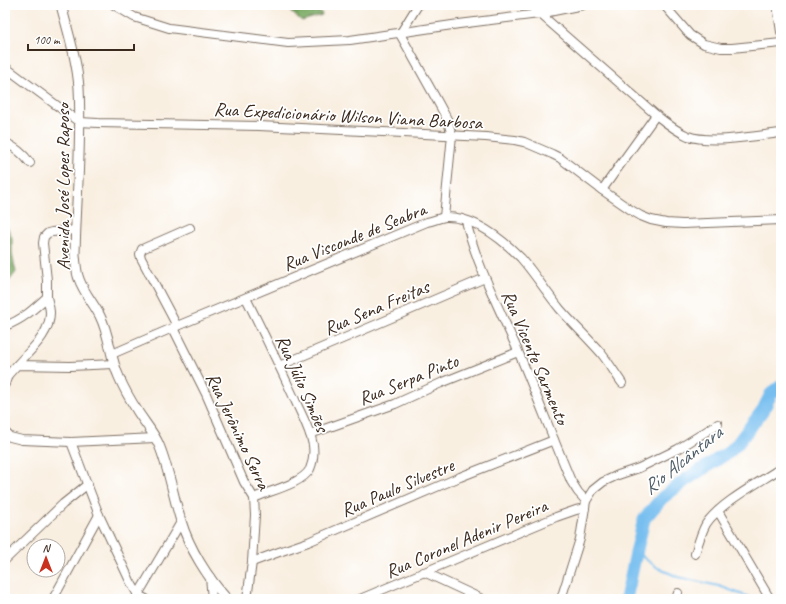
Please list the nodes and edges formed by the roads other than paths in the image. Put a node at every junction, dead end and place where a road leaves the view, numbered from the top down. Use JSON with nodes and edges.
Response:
{"nodes":[{"id":1,"x":60,"y":5,"type":"edge"},
{"id":2,"x":114,"y":5,"type":"edge"},
{"id":3,"x":418,"y":5,"type":"edge"},
{"id":4,"x":530,"y":5,"type":"edge"},
{"id":5,"x":583,"y":5,"type":"edge"},
{"id":6,"x":664,"y":5,"type":"edge"},
{"id":7,"x":777,"y":5,"type":"edge"},
{"id":8,"x":539,"y":14,"type":"junction"},
{"id":9,"x":781,"y":32,"type":"edge"},
{"id":10,"x":400,"y":34,"type":"junction"},
{"id":11,"x":781,"y":43,"type":"edge"},
{"id":12,"x":5,"y":67,"type":"edge"},
{"id":13,"x":656,"y":115,"type":"junction"},
{"id":14,"x":79,"y":122,"type":"junction"},
{"id":15,"x":781,"y":133,"type":"edge"},
{"id":16,"x":452,"y":136,"type":"junction"},
{"id":17,"x":5,"y":142,"type":"edge"},
{"id":18,"x":30,"y":163,"type":"dead end"},
{"id":19,"x":602,"y":190,"type":"junction"},
{"id":20,"x":444,"y":217,"type":"junction"},
{"id":21,"x":781,"y":220,"type":"edge"},
{"id":22,"x":466,"y":221,"type":"junction"},
{"id":23,"x":190,"y":228,"type":"dead end"},
{"id":24,"x":76,"y":230,"type":"junction"},
{"id":25,"x":485,"y":278,"type":"junction"},
{"id":26,"x":47,"y":297,"type":"junction"},
{"id":27,"x":246,"y":298,"type":"junction"},
{"id":28,"x":5,"y":326,"type":"edge"},
{"id":29,"x":175,"y":327,"type":"junction"},
{"id":30,"x":518,"y":352,"type":"junction"},
{"id":31,"x":112,"y":354,"type":"junction"},
{"id":32,"x":114,"y":364,"type":"junction"},
{"id":33,"x":17,"y":365,"type":"junction"},
{"id":34,"x":279,"y":366,"type":"junction"},
{"id":35,"x":622,"y":383,"type":"dead end"},
{"id":36,"x":5,"y":384,"type":"edge"},
{"id":37,"x":718,"y":424,"type":"dead end"},
{"id":38,"x":5,"y":432,"type":"edge"},
{"id":39,"x":310,"y":434,"type":"junction"},
{"id":40,"x":155,"y":438,"type":"junction"},
{"id":41,"x":554,"y":440,"type":"junction"},
{"id":42,"x":71,"y":442,"type":"junction"},
{"id":43,"x":781,"y":468,"type":"edge"},
{"id":44,"x":88,"y":484,"type":"junction"},
{"id":45,"x":254,"y":498,"type":"junction"},
{"id":46,"x":585,"y":505,"type":"junction"},
{"id":47,"x":718,"y":511,"type":"junction"},
{"id":48,"x":99,"y":515,"type":"junction"},
{"id":49,"x":181,"y":522,"type":"junction"},
{"id":50,"x":695,"y":554,"type":"dead end"},
{"id":51,"x":5,"y":560,"type":"edge"},
{"id":52,"x":252,"y":562,"type":"junction"},
{"id":53,"x":424,"y":572,"type":"junction"},
{"id":54,"x":210,"y":577,"type":"junction"},
{"id":55,"x":136,"y":597,"type":"edge"},
{"id":56,"x":53,"y":599,"type":"edge"},
{"id":57,"x":146,"y":599,"type":"edge"},
{"id":58,"x":212,"y":599,"type":"edge"},
{"id":59,"x":227,"y":599,"type":"edge"},
{"id":60,"x":247,"y":599,"type":"edge"},
{"id":61,"x":360,"y":599,"type":"edge"},
{"id":62,"x":482,"y":599,"type":"edge"},
{"id":63,"x":560,"y":599,"type":"edge"},
{"id":64,"x":770,"y":599,"type":"edge"}],
"edges":[{"from":1,"to":14,"type":"street","name":"Avenida José Lopes Raposo"},
{"from":2,"to":10,"type":"street"},
{"from":3,"to":10,"type":"street"},
{"from":4,"to":8,"type":"street"},
{"from":5,"to":8,"type":"street"},
{"from":6,"to":11,"type":"street"},
{"from":7,"to":9,"type":"street"},
{"from":8,"to":10,"type":"street"},
{"from":8,"to":13,"type":"street"},
{"from":10,"to":16,"type":"street"},
{"from":12,"to":14,"type":"street"},
{"from":13,"to":15,"type":"street"},
{"from":13,"to":19,"type":"street"},
{"from":14,"to":16,"type":"street","name":"Rua Expedicionário Wilson Viana Barbosa"},
{"from":14,"to":24,"type":"street","name":"Avenida José Lopes Raposo"},
{"from":16,"to":19,"type":"street","name":"Rua Expedicionário Wilson Viana Barbosa"},
{"from":16,"to":20,"type":"street"},
{"from":17,"to":18,"type":"street"},
{"from":19,"to":21,"type":"street","name":"Rua Expedicionário Wilson Viana Barbosa"},
{"from":20,"to":22,"type":"street","name":"Rua Visconde de Seabra"},
{"from":20,"to":27,"type":"street","name":"Rua Visconde de Seabra"},
{"from":22,"to":25,"type":"street","name":"Rua Vicente Sarmento"},
{"from":22,"to":35,"type":"street","name":"Rua Visconde de Seabra"},
{"from":23,"to":29,"type":"street","name":"Rua Jerônimo Serra"},
{"from":24,"to":26,"type":"street"},
{"from":24,"to":31,"type":"street","name":"Avenida José Lopes Raposo"},
{"from":25,"to":30,"type":"street","name":"Rua Vicente Sarmento"},
{"from":25,"to":34,"type":"street","name":"Rua Sena Freitas"},
{"from":26,"to":28,"type":"street"},
{"from":26,"to":33,"type":"street"},
{"from":27,"to":29,"type":"street","name":"Rua Visconde de Seabra"},
{"from":27,"to":34,"type":"street","name":"Rua Júlio Simões"},
{"from":29,"to":31,"type":"street","name":"Rua Visconde de Seabra"},
{"from":29,"to":45,"type":"street","name":"Rua Jerônimo Serra"},
{"from":30,"to":39,"type":"street","name":"Rua Serpa Pinto"},
{"from":30,"to":41,"type":"street","name":"Rua Vicente Sarmento"},
{"from":31,"to":32,"type":"street","name":"Avenida José Lopes Raposo"},
{"from":32,"to":33,"type":"street"},
{"from":32,"to":40,"type":"street","name":"Avenida José Lopes Raposo"},
{"from":33,"to":36,"type":"street"},
{"from":34,"to":39,"type":"street","name":"Rua Júlio Simões"},
{"from":37,"to":46,"type":"street"},
{"from":38,"to":42,"type":"street"},
{"from":39,"to":45,"type":"street","name":"Rua Júlio Simões"},
{"from":40,"to":42,"type":"street"},
{"from":40,"to":49,"type":"street","name":"Avenida José Lopes Raposo"},
{"from":41,"to":46,"type":"street","name":"Rua Vicente Sarmento"},
{"from":41,"to":52,"type":"street","name":"Rua Paulo Silvestre"},
{"from":42,"to":44,"type":"street"},
{"from":43,"to":47,"type":"street"},
{"from":44,"to":48,"type":"street"},
{"from":44,"to":51,"type":"street"},
{"from":45,"to":52,"type":"street","name":"Rua Jerônimo Serra"},
{"from":46,"to":53,"type":"street","name":"Rua Coronel Adenir Pereira"},
{"from":46,"to":63,"type":"street"},
{"from":47,"to":50,"type":"street"},
{"from":47,"to":64,"type":"street"},
{"from":48,"to":55,"type":"street"},
{"from":48,"to":56,"type":"street"},
{"from":49,"to":54,"type":"street","name":"Avenida José Lopes Raposo"},
{"from":49,"to":55,"type":"street"},
{"from":52,"to":60,"type":"street","name":"Rua Jerônimo Serra"},
{"from":53,"to":61,"type":"street","name":"Rua Coronel Adenir Pereira"},
{"from":53,"to":62,"type":"street"},
{"from":54,"to":58,"type":"street"},
{"from":54,"to":59,"type":"street","name":"Avenida José Lopes Raposo"},
{"from":55,"to":57,"type":"street"}]}
